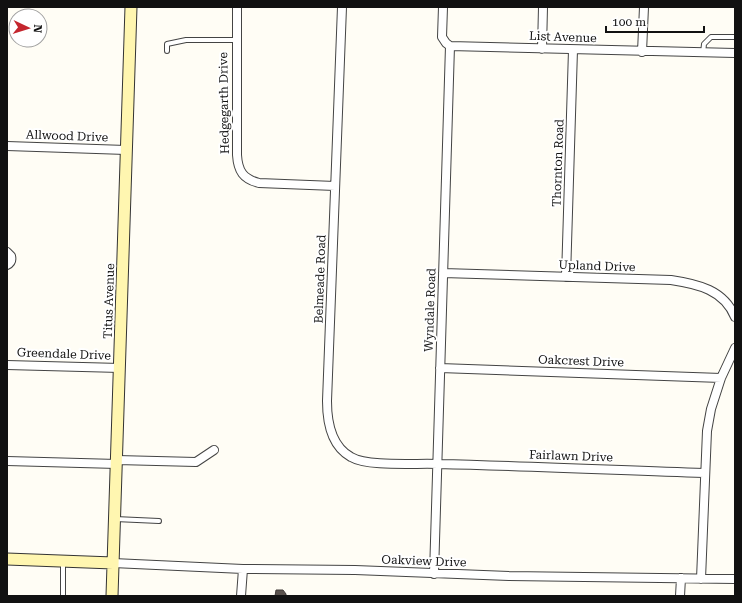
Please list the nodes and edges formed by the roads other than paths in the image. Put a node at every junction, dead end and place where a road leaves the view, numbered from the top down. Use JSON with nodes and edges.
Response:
{"nodes":[{"id":1,"x":131,"y":7,"type":"edge"},
{"id":2,"x":237,"y":7,"type":"edge"},
{"id":3,"x":342,"y":7,"type":"edge"},
{"id":4,"x":443,"y":7,"type":"edge"},
{"id":5,"x":543,"y":7,"type":"edge"},
{"id":6,"x":644,"y":7,"type":"edge"},
{"id":7,"x":735,"y":37,"type":"edge"},
{"id":8,"x":236,"y":40,"type":"junction"},
{"id":9,"x":450,"y":46,"type":"junction"},
{"id":10,"x":542,"y":49,"type":"junction"},
{"id":11,"x":573,"y":50,"type":"junction"},
{"id":12,"x":167,"y":51,"type":"dead end"},
{"id":13,"x":642,"y":52,"type":"junction"},
{"id":14,"x":703,"y":53,"type":"junction"},
{"id":15,"x":735,"y":53,"type":"edge"},
{"id":16,"x":7,"y":146,"type":"edge"},
{"id":17,"x":126,"y":150,"type":"junction"},
{"id":18,"x":335,"y":186,"type":"junction"},
{"id":19,"x":7,"y":252,"type":"edge"},
{"id":20,"x":7,"y":265,"type":"edge"},
{"id":21,"x":443,"y":272,"type":"junction"},
{"id":22,"x":566,"y":277,"type":"junction"},
{"id":23,"x":735,"y":317,"type":"edge"},
{"id":24,"x":735,"y":348,"type":"edge"},
{"id":25,"x":7,"y":365,"type":"edge"},
{"id":26,"x":120,"y":368,"type":"junction"},
{"id":27,"x":440,"y":368,"type":"junction"},
{"id":28,"x":721,"y":378,"type":"junction"},
{"id":29,"x":214,"y":450,"type":"dead end"},
{"id":30,"x":7,"y":461,"type":"edge"},
{"id":31,"x":117,"y":462,"type":"junction"},
{"id":32,"x":437,"y":464,"type":"junction"},
{"id":33,"x":704,"y":473,"type":"junction"},
{"id":34,"x":114,"y":519,"type":"junction"},
{"id":35,"x":159,"y":521,"type":"dead end"},
{"id":36,"x":7,"y":560,"type":"edge"},
{"id":37,"x":63,"y":561,"type":"junction"},
{"id":38,"x":113,"y":563,"type":"junction"},
{"id":39,"x":243,"y":569,"type":"junction"},
{"id":40,"x":434,"y":574,"type":"junction"},
{"id":41,"x":680,"y":578,"type":"junction"},
{"id":42,"x":702,"y":578,"type":"junction"},
{"id":43,"x":735,"y":579,"type":"edge"},
{"id":44,"x":63,"y":596,"type":"edge"},
{"id":45,"x":112,"y":596,"type":"edge"},
{"id":46,"x":242,"y":596,"type":"edge"},
{"id":47,"x":680,"y":596,"type":"edge"}],
"edges":[{"from":1,"to":17,"type":"main road","name":"Titus Avenue"},
{"from":2,"to":8,"type":"street","name":"Hedgegarth Drive"},
{"from":3,"to":18,"type":"street","name":"Belmeade Road"},
{"from":4,"to":9,"type":"street"},
{"from":5,"to":10,"type":"street"},
{"from":6,"to":13,"type":"street"},
{"from":7,"to":14,"type":"lane"},
{"from":8,"to":12,"type":"lane"},
{"from":8,"to":18,"type":"street","name":"Hedgegarth Drive"},
{"from":9,"to":10,"type":"street","name":"List Avenue"},
{"from":9,"to":21,"type":"street","name":"Wyndale Road"},
{"from":10,"to":11,"type":"street","name":"List Avenue"},
{"from":11,"to":13,"type":"street","name":"List Avenue"},
{"from":11,"to":22,"type":"street","name":"Thornton Road"},
{"from":13,"to":14,"type":"street","name":"List Avenue"},
{"from":14,"to":15,"type":"street","name":"List Avenue"},
{"from":16,"to":17,"type":"street","name":"Allwood Drive"},
{"from":17,"to":26,"type":"main road","name":"Titus Avenue"},
{"from":18,"to":32,"type":"street","name":"Belmeade Road"},
{"from":19,"to":20,"type":"street"},
{"from":21,"to":22,"type":"street","name":"Upland Drive"},
{"from":21,"to":27,"type":"street","name":"Wyndale Road"},
{"from":22,"to":23,"type":"street","name":"Upland Drive"},
{"from":24,"to":28,"type":"street"},
{"from":25,"to":26,"type":"street","name":"Greendale Drive"},
{"from":26,"to":31,"type":"main road","name":"Titus Avenue"},
{"from":27,"to":28,"type":"street","name":"Oakcrest Drive"},
{"from":27,"to":32,"type":"street","name":"Wyndale Road"},
{"from":28,"to":33,"type":"street"},
{"from":29,"to":31,"type":"street"},
{"from":30,"to":31,"type":"street"},
{"from":31,"to":34,"type":"main road","name":"Titus Avenue"},
{"from":32,"to":33,"type":"street","name":"Fairlawn Drive"},
{"from":32,"to":40,"type":"street","name":"Wyndale Road"},
{"from":33,"to":42,"type":"street"},
{"from":34,"to":35,"type":"lane"},
{"from":34,"to":38,"type":"main road","name":"Titus Avenue"},
{"from":36,"to":37,"type":"main road"},
{"from":37,"to":38,"type":"main road"},
{"from":37,"to":44,"type":"lane"},
{"from":38,"to":39,"type":"street","name":"Oakview Drive"},
{"from":38,"to":45,"type":"main road","name":"Titus Avenue"},
{"from":39,"to":40,"type":"street","name":"Oakview Drive"},
{"from":39,"to":46,"type":"street"},
{"from":40,"to":41,"type":"street","name":"Oakview Drive"},
{"from":41,"to":42,"type":"street","name":"Oakview Drive"},
{"from":41,"to":47,"type":"street"},
{"from":42,"to":43,"type":"street","name":"Oakview Drive"}]}
